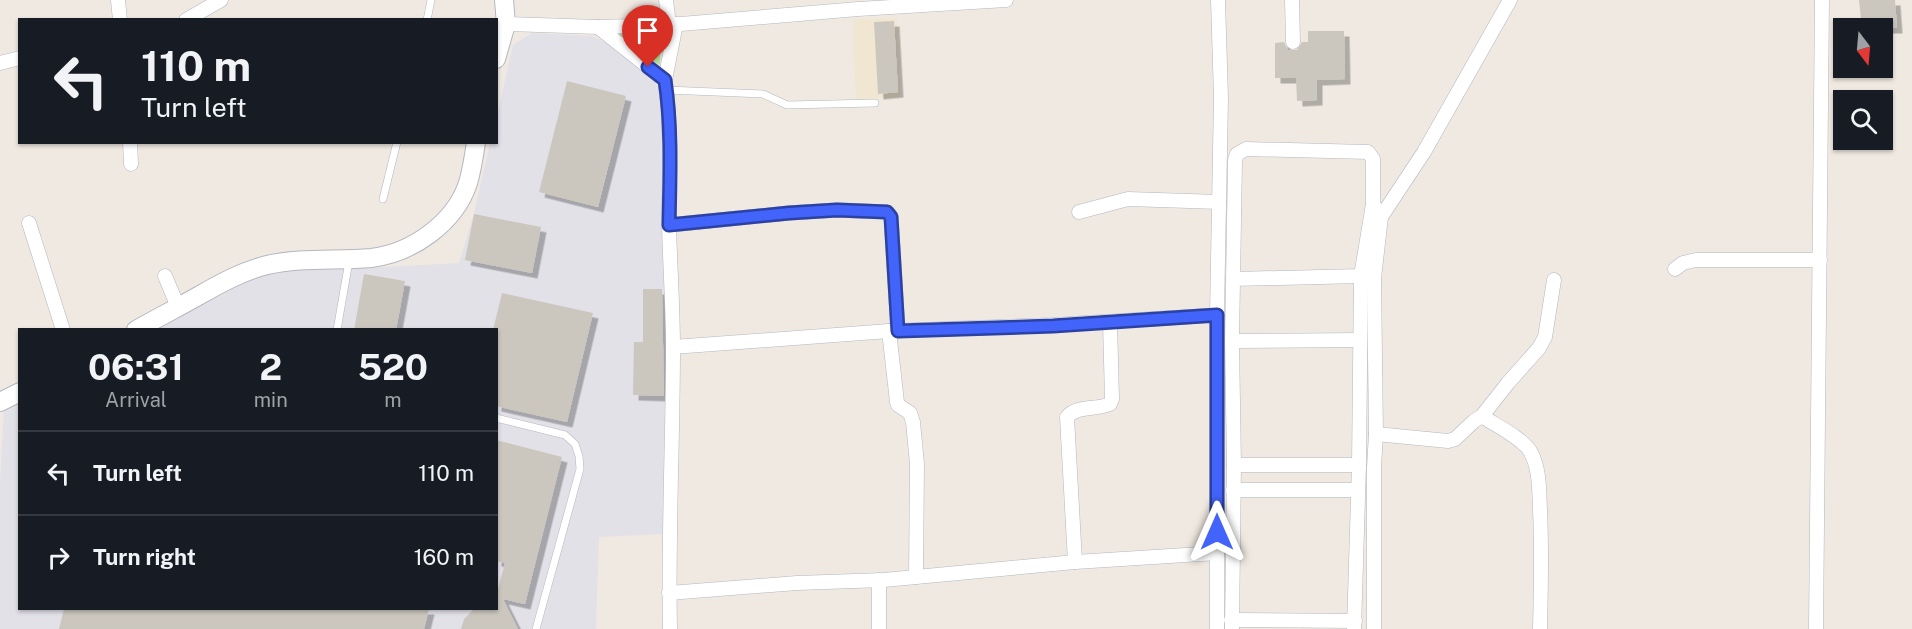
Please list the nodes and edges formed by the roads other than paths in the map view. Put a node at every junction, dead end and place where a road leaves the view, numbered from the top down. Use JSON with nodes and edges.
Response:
{"nodes":[{"id":1,"x":118,"y":0,"type":"edge"},
{"id":2,"x":221,"y":0,"type":"edge"},
{"id":3,"x":431,"y":0,"type":"edge"},
{"id":4,"x":504,"y":0,"type":"edge"},
{"id":5,"x":666,"y":0,"type":"edge"},
{"id":6,"x":789,"y":0,"type":"edge"},
{"id":7,"x":1006,"y":0,"type":"edge"},
{"id":8,"x":1218,"y":0,"type":"edge"},
{"id":9,"x":1292,"y":0,"type":"edge"},
{"id":10,"x":1510,"y":0,"type":"edge"},
{"id":11,"x":1822,"y":0,"type":"edge"},
{"id":12,"x":789,"y":14,"type":"junction"},
{"id":13,"x":120,"y":18,"type":"edge"},
{"id":14,"x":190,"y":18,"type":"edge"},
{"id":15,"x":427,"y":18,"type":"edge"},
{"id":16,"x":506,"y":24,"type":"junction"},
{"id":17,"x":672,"y":24,"type":"junction"},
{"id":18,"x":598,"y":27,"type":"junction"},
{"id":19,"x":1293,"y":42,"type":"dead end"},
{"id":20,"x":498,"y":52,"type":"edge"},
{"id":21,"x":18,"y":58,"type":"edge"},
{"id":22,"x":0,"y":63,"type":"edge"},
{"id":23,"x":666,"y":85,"type":"junction"},
{"id":24,"x":875,"y":103,"type":"dead end"},
{"id":25,"x":130,"y":144,"type":"edge"},
{"id":26,"x":397,"y":144,"type":"edge"},
{"id":27,"x":476,"y":144,"type":"edge"},
{"id":28,"x":131,"y":164,"type":"dead end"},
{"id":29,"x":383,"y":199,"type":"dead end"},
{"id":30,"x":1219,"y":202,"type":"junction"},
{"id":31,"x":1372,"y":204,"type":"junction"},
{"id":32,"x":1078,"y":212,"type":"dead end"},
{"id":33,"x":1381,"y":217,"type":"junction"},
{"id":34,"x":29,"y":223,"type":"dead end"},
{"id":35,"x":669,"y":225,"type":"junction"},
{"id":36,"x":350,"y":259,"type":"junction"},
{"id":37,"x":1820,"y":260,"type":"junction"},
{"id":38,"x":1675,"y":269,"type":"dead end"},
{"id":39,"x":165,"y":276,"type":"dead end"},
{"id":40,"x":1361,"y":276,"type":"junction"},
{"id":41,"x":1233,"y":279,"type":"junction"},
{"id":42,"x":1554,"y":280,"type":"dead end"},
{"id":43,"x":178,"y":307,"type":"junction"},
{"id":44,"x":1217,"y":315,"type":"junction"},
{"id":45,"x":1110,"y":322,"type":"junction"},
{"id":46,"x":62,"y":328,"type":"edge"},
{"id":47,"x":140,"y":328,"type":"edge"},
{"id":48,"x":337,"y":328,"type":"edge"},
{"id":49,"x":893,"y":331,"type":"junction"},
{"id":50,"x":1359,"y":340,"type":"junction"},
{"id":51,"x":1232,"y":341,"type":"junction"},
{"id":52,"x":673,"y":347,"type":"junction"},
{"id":53,"x":18,"y":393,"type":"edge"},
{"id":54,"x":0,"y":402,"type":"edge"},
{"id":55,"x":1482,"y":416,"type":"junction"},
{"id":56,"x":498,"y":418,"type":"edge"},
{"id":57,"x":1376,"y":434,"type":"junction"},
{"id":58,"x":1234,"y":465,"type":"junction"},
{"id":59,"x":1359,"y":465,"type":"junction"},
{"id":60,"x":1233,"y":490,"type":"junction"},
{"id":61,"x":1358,"y":490,"type":"junction"},
{"id":62,"x":1217,"y":553,"type":"junction"},
{"id":63,"x":1075,"y":562,"type":"junction"},
{"id":64,"x":916,"y":577,"type":"junction"},
{"id":65,"x":879,"y":580,"type":"junction"},
{"id":66,"x":669,"y":593,"type":"junction"},
{"id":67,"x":1232,"y":624,"type":"edge"},
{"id":68,"x":1354,"y":625,"type":"edge"},
{"id":69,"x":536,"y":629,"type":"edge"},
{"id":70,"x":670,"y":629,"type":"edge"},
{"id":71,"x":879,"y":629,"type":"edge"},
{"id":72,"x":1217,"y":629,"type":"edge"},
{"id":73,"x":1374,"y":629,"type":"edge"},
{"id":74,"x":1540,"y":629,"type":"edge"},
{"id":75,"x":1816,"y":629,"type":"edge"}],
"edges":[{"from":1,"to":13,"type":"street"},
{"from":2,"to":14,"type":"street"},
{"from":3,"to":15,"type":"lane"},
{"from":4,"to":16,"type":"street"},
{"from":5,"to":17,"type":"street"},
{"from":6,"to":12,"type":"street"},
{"from":7,"to":12,"type":"street"},
{"from":8,"to":30,"type":"street"},
{"from":9,"to":19,"type":"street"},
{"from":10,"to":33,"type":"street"},
{"from":11,"to":37,"type":"street"},
{"from":12,"to":17,"type":"street"},
{"from":16,"to":18,"type":"street"},
{"from":16,"to":20,"type":"street"},
{"from":17,"to":18,"type":"street"},
{"from":17,"to":23,"type":"street"},
{"from":18,"to":23,"type":"street"},
{"from":21,"to":22,"type":"street"},
{"from":23,"to":24,"type":"lane"},
{"from":23,"to":35,"type":"street"},
{"from":25,"to":28,"type":"street"},
{"from":26,"to":29,"type":"lane"},
{"from":27,"to":36,"type":"street"},
{"from":30,"to":32,"type":"street"},
{"from":30,"to":44,"type":"street"},
{"from":31,"to":33,"type":"street"},
{"from":31,"to":40,"type":"street"},
{"from":31,"to":41,"type":"street"},
{"from":33,"to":57,"type":"street"},
{"from":34,"to":46,"type":"street"},
{"from":35,"to":49,"type":"street"},
{"from":35,"to":52,"type":"street"},
{"from":36,"to":43,"type":"street"},
{"from":36,"to":48,"type":"lane"},
{"from":37,"to":38,"type":"street"},
{"from":37,"to":75,"type":"street"},
{"from":39,"to":43,"type":"street"},
{"from":40,"to":41,"type":"street"},
{"from":40,"to":50,"type":"street"},
{"from":41,"to":51,"type":"street"},
{"from":42,"to":55,"type":"street"},
{"from":43,"to":47,"type":"street"},
{"from":44,"to":45,"type":"street"},
{"from":44,"to":62,"type":"street"},
{"from":45,"to":49,"type":"street"},
{"from":45,"to":63,"type":"street"},
{"from":49,"to":52,"type":"street"},
{"from":49,"to":64,"type":"street"},
{"from":50,"to":51,"type":"street"},
{"from":50,"to":59,"type":"street"},
{"from":51,"to":58,"type":"street"},
{"from":52,"to":66,"type":"street"},
{"from":53,"to":54,"type":"street"},
{"from":55,"to":57,"type":"street"},
{"from":55,"to":74,"type":"street"},
{"from":56,"to":69,"type":"lane"},
{"from":57,"to":73,"type":"street"},
{"from":58,"to":59,"type":"street"},
{"from":58,"to":60,"type":"street"},
{"from":59,"to":61,"type":"street"},
{"from":60,"to":61,"type":"street"},
{"from":60,"to":67,"type":"street"},
{"from":61,"to":68,"type":"street"},
{"from":62,"to":63,"type":"street"},
{"from":62,"to":72,"type":"street"},
{"from":63,"to":64,"type":"street"},
{"from":64,"to":65,"type":"street"},
{"from":65,"to":66,"type":"street"},
{"from":65,"to":71,"type":"street"},
{"from":66,"to":70,"type":"street"},
{"from":67,"to":68,"type":"street"}]}
